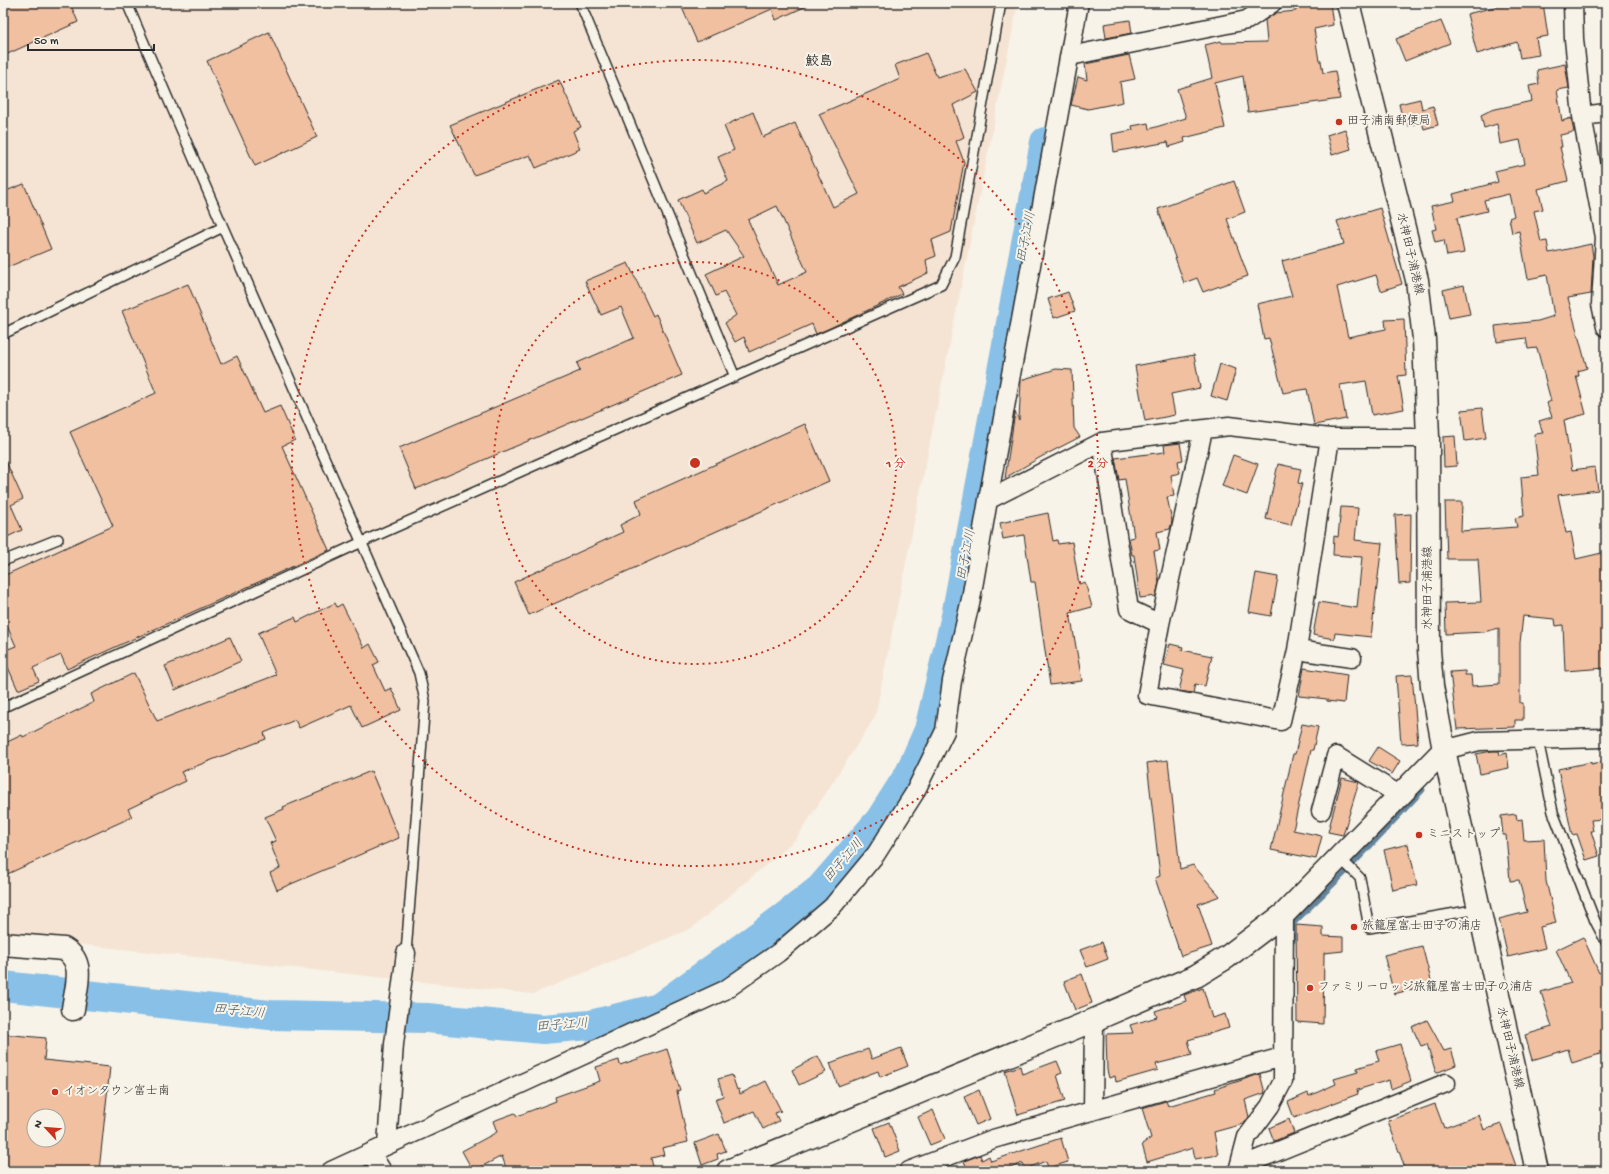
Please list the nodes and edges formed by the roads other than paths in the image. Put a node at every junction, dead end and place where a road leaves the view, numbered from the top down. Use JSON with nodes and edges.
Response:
{"nodes":[{"id":1,"x":127,"y":3,"type":"edge"},
{"id":2,"x":580,"y":3,"type":"edge"},
{"id":3,"x":1001,"y":3,"type":"edge"},
{"id":4,"x":1079,"y":3,"type":"edge"},
{"id":5,"x":1272,"y":3,"type":"edge"},
{"id":6,"x":1348,"y":3,"type":"edge"},
{"id":7,"x":1574,"y":3,"type":"edge"},
{"id":8,"x":1070,"y":56,"type":"junction"},
{"id":9,"x":1606,"y":113,"type":"edge"},
{"id":10,"x":1582,"y":116,"type":"junction"},
{"id":11,"x":223,"y":227,"type":"junction"},
{"id":12,"x":1604,"y":305,"type":"edge"},
{"id":13,"x":1606,"y":327,"type":"edge"},
{"id":14,"x":3,"y":334,"type":"edge"},
{"id":15,"x":734,"y":377,"type":"junction"},
{"id":16,"x":1203,"y":430,"type":"junction"},
{"id":17,"x":1330,"y":438,"type":"junction"},
{"id":18,"x":1428,"y":438,"type":"junction"},
{"id":19,"x":1102,"y":442,"type":"junction"},
{"id":20,"x":988,"y":500,"type":"junction"},
{"id":21,"x":58,"y":539,"type":"dead end"},
{"id":22,"x":362,"y":542,"type":"junction"},
{"id":23,"x":3,"y":561,"type":"edge"},
{"id":24,"x":1160,"y":624,"type":"junction"},
{"id":25,"x":1297,"y":650,"type":"junction"},
{"id":26,"x":1352,"y":658,"type":"dead end"},
{"id":27,"x":6,"y":706,"type":"dead end"},
{"id":28,"x":1606,"y":738,"type":"edge"},
{"id":29,"x":1538,"y":740,"type":"junction"},
{"id":30,"x":1444,"y":750,"type":"junction"},
{"id":31,"x":1399,"y":795,"type":"junction"},
{"id":32,"x":1320,"y":811,"type":"dead end"},
{"id":33,"x":1346,"y":864,"type":"junction"},
{"id":34,"x":1479,"y":909,"type":"junction"},
{"id":35,"x":1284,"y":914,"type":"junction"},
{"id":36,"x":1605,"y":937,"type":"edge"},
{"id":37,"x":3,"y":944,"type":"edge"},
{"id":38,"x":406,"y":953,"type":"joint"},
{"id":39,"x":74,"y":1009,"type":"dead end"},
{"id":40,"x":1094,"y":1020,"type":"junction"},
{"id":41,"x":1282,"y":1057,"type":"junction"},
{"id":42,"x":1446,"y":1083,"type":"dead end"},
{"id":43,"x":1093,"y":1111,"type":"junction"},
{"id":44,"x":388,"y":1145,"type":"junction"},
{"id":45,"x":371,"y":1153,"type":"junction"},
{"id":46,"x":1238,"y":1169,"type":"edge"},
{"id":47,"x":331,"y":1171,"type":"edge"},
{"id":48,"x":382,"y":1171,"type":"edge"},
{"id":49,"x":728,"y":1171,"type":"edge"},
{"id":50,"x":909,"y":1171,"type":"edge"},
{"id":51,"x":1537,"y":1171,"type":"edge"}],
"edges":[{"from":1,"to":11,"type":"lane"},
{"from":2,"to":15,"type":"lane"},
{"from":3,"to":15,"type":"lane"},
{"from":4,"to":8,"type":"street"},
{"from":5,"to":8,"type":"street"},
{"from":6,"to":18,"type":"main road","name":"水神田子浦港線"},
{"from":7,"to":10,"type":"street"},
{"from":8,"to":20,"type":"street"},
{"from":9,"to":10,"type":"street"},
{"from":10,"to":12,"type":"street"},
{"from":11,"to":14,"type":"lane"},
{"from":11,"to":22,"type":"lane"},
{"from":12,"to":13,"type":"street"},
{"from":15,"to":22,"type":"lane"},
{"from":16,"to":17,"type":"street"},
{"from":16,"to":19,"type":"street"},
{"from":16,"to":24,"type":"street"},
{"from":17,"to":18,"type":"street"},
{"from":17,"to":25,"type":"street"},
{"from":18,"to":30,"type":"main road","name":"水神田子浦港線"},
{"from":19,"to":20,"type":"street"},
{"from":19,"to":24,"type":"street"},
{"from":20,"to":44,"type":"street"},
{"from":21,"to":23,"type":"lane"},
{"from":22,"to":27,"type":"lane"},
{"from":22,"to":38,"type":"lane"},
{"from":24,"to":25,"type":"street"},
{"from":25,"to":26,"type":"street"},
{"from":28,"to":29,"type":"street"},
{"from":29,"to":30,"type":"street"},
{"from":29,"to":36,"type":"lane"},
{"from":30,"to":31,"type":"main road"},
{"from":30,"to":34,"type":"main road","name":"水神田子浦港線"},
{"from":31,"to":32,"type":"street"},
{"from":31,"to":33,"type":"main road"},
{"from":33,"to":34,"type":"lane"},
{"from":33,"to":35,"type":"main road"},
{"from":34,"to":51,"type":"main road","name":"水神田子浦港線"},
{"from":35,"to":40,"type":"main road"},
{"from":35,"to":41,"type":"street"},
{"from":37,"to":39,"type":"main road"},
{"from":38,"to":44,"type":"street"},
{"from":40,"to":43,"type":"street"},
{"from":40,"to":49,"type":"main road"},
{"from":41,"to":43,"type":"street"},
{"from":41,"to":46,"type":"street"},
{"from":42,"to":46,"type":"street"},
{"from":43,"to":50,"type":"street"},
{"from":44,"to":45,"type":"street"},
{"from":45,"to":47,"type":"street"},
{"from":45,"to":48,"type":"street"}]}
